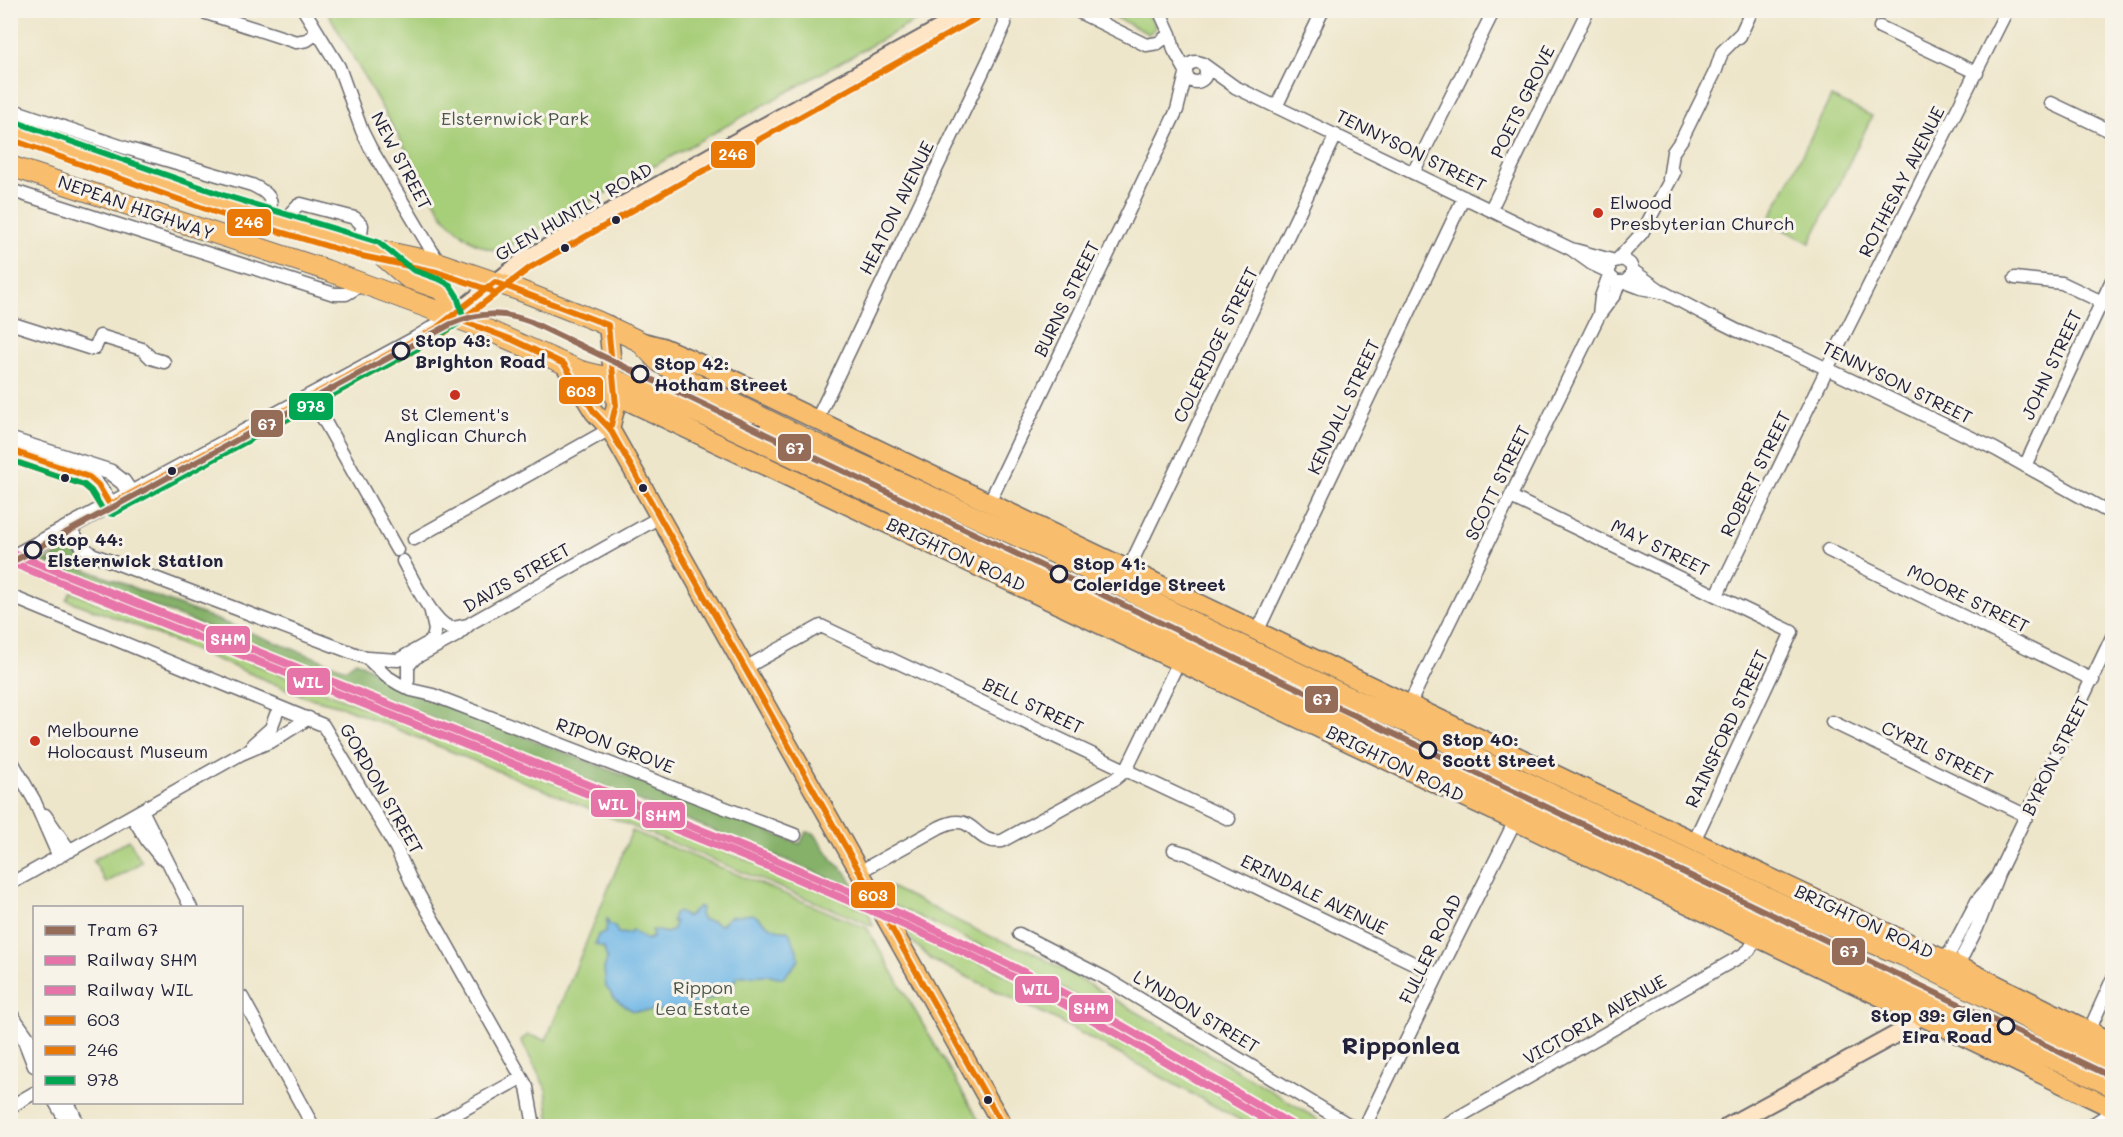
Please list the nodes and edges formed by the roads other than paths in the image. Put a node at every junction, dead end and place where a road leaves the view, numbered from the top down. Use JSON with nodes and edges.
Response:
{"nodes":[{"id":1,"x":198,"y":10,"type":"edge"},
{"id":2,"x":304,"y":10,"type":"edge"},
{"id":3,"x":973,"y":10,"type":"edge"},
{"id":4,"x":1003,"y":10,"type":"edge"},
{"id":5,"x":1075,"y":10,"type":"edge"},
{"id":6,"x":1159,"y":10,"type":"edge"},
{"id":7,"x":1323,"y":10,"type":"edge"},
{"id":8,"x":1494,"y":10,"type":"edge"},
{"id":9,"x":1588,"y":10,"type":"edge"},
{"id":10,"x":1752,"y":10,"type":"edge"},
{"id":11,"x":2007,"y":10,"type":"edge"},
{"id":12,"x":1880,"y":27,"type":"dead end"},
{"id":13,"x":317,"y":33,"type":"junction"},
{"id":14,"x":1170,"y":34,"type":"junction"},
{"id":15,"x":1200,"y":63,"type":"junction"},
{"id":16,"x":1186,"y":73,"type":"junction"},
{"id":17,"x":1977,"y":73,"type":"junction"},
{"id":18,"x":1201,"y":81,"type":"junction"},
{"id":19,"x":1235,"y":87,"type":"junction"},
{"id":20,"x":2051,"y":103,"type":"dead end"},
{"id":21,"x":1276,"y":106,"type":"junction"},
{"id":22,"x":10,"y":109,"type":"edge"},
{"id":23,"x":1177,"y":110,"type":"junction"},
{"id":24,"x":10,"y":129,"type":"edge"},
{"id":25,"x":2112,"y":132,"type":"edge"},
{"id":26,"x":1336,"y":135,"type":"junction"},
{"id":27,"x":10,"y":152,"type":"edge"},
{"id":28,"x":10,"y":166,"type":"edge"},
{"id":29,"x":1413,"y":172,"type":"junction"},
{"id":30,"x":45,"y":177,"type":"junction"},
{"id":31,"x":10,"y":190,"type":"edge"},
{"id":32,"x":1464,"y":197,"type":"junction"},
{"id":33,"x":1491,"y":209,"type":"junction"},
{"id":34,"x":276,"y":219,"type":"junction"},
{"id":35,"x":1642,"y":233,"type":"junction"},
{"id":36,"x":368,"y":248,"type":"junction"},
{"id":37,"x":285,"y":257,"type":"junction"},
{"id":38,"x":439,"y":263,"type":"junction"},
{"id":39,"x":1632,"y":269,"type":"junction"},
{"id":40,"x":1616,"y":272,"type":"junction"},
{"id":41,"x":285,"y":277,"type":"junction"},
{"id":42,"x":2015,"y":278,"type":"dead end"},
{"id":43,"x":2112,"y":280,"type":"edge"},
{"id":44,"x":495,"y":282,"type":"junction"},
{"id":45,"x":363,"y":284,"type":"junction"},
{"id":46,"x":1663,"y":292,"type":"junction"},
{"id":47,"x":2102,"y":302,"type":"junction"},
{"id":48,"x":453,"y":316,"type":"junction"},
{"id":49,"x":10,"y":323,"type":"edge"},
{"id":50,"x":608,"y":325,"type":"junction"},
{"id":51,"x":639,"y":341,"type":"junction"},
{"id":52,"x":164,"y":362,"type":"dead end"},
{"id":53,"x":573,"y":367,"type":"junction"},
{"id":54,"x":1827,"y":369,"type":"junction"},
{"id":55,"x":614,"y":387,"type":"junction"},
{"id":56,"x":311,"y":396,"type":"junction"},
{"id":57,"x":816,"y":421,"type":"junction"},
{"id":58,"x":610,"y":429,"type":"junction"},
{"id":59,"x":10,"y":440,"type":"edge"},
{"id":60,"x":10,"y":450,"type":"edge"},
{"id":61,"x":67,"y":463,"type":"junction"},
{"id":62,"x":2025,"y":466,"type":"junction"},
{"id":63,"x":951,"y":486,"type":"junction"},
{"id":64,"x":914,"y":490,"type":"junction"},
{"id":65,"x":131,"y":494,"type":"junction"},
{"id":66,"x":1511,"y":497,"type":"junction"},
{"id":67,"x":989,"y":503,"type":"junction"},
{"id":68,"x":110,"y":505,"type":"junction"},
{"id":69,"x":903,"y":509,"type":"junction"},
{"id":70,"x":2112,"y":514,"type":"edge"},
{"id":71,"x":660,"y":517,"type":"junction"},
{"id":72,"x":69,"y":527,"type":"junction"},
{"id":73,"x":414,"y":539,"type":"dead end"},
{"id":74,"x":1828,"y":550,"type":"dead end"},
{"id":75,"x":1003,"y":557,"type":"junction"},
{"id":76,"x":10,"y":559,"type":"edge"},
{"id":77,"x":1128,"y":570,"type":"junction"},
{"id":78,"x":1018,"y":585,"type":"junction"},
{"id":79,"x":10,"y":588,"type":"edge"},
{"id":80,"x":1168,"y":589,"type":"junction"},
{"id":81,"x":1717,"y":595,"type":"junction"},
{"id":82,"x":10,"y":596,"type":"edge"},
{"id":83,"x":25,"y":601,"type":"junction"},
{"id":84,"x":429,"y":608,"type":"junction"},
{"id":85,"x":1192,"y":622,"type":"junction"},
{"id":86,"x":471,"y":623,"type":"junction"},
{"id":87,"x":1257,"y":632,"type":"junction"},
{"id":88,"x":1792,"y":632,"type":"joint"},
{"id":89,"x":2112,"y":637,"type":"edge"},
{"id":90,"x":367,"y":658,"type":"junction"},
{"id":91,"x":1179,"y":661,"type":"junction"},
{"id":92,"x":745,"y":668,"type":"junction"},
{"id":93,"x":1300,"y":674,"type":"junction"},
{"id":94,"x":1347,"y":675,"type":"junction"},
{"id":95,"x":2093,"y":680,"type":"junction"},
{"id":96,"x":408,"y":681,"type":"junction"},
{"id":97,"x":422,"y":691,"type":"junction"},
{"id":98,"x":1289,"y":693,"type":"junction"},
{"id":99,"x":1253,"y":697,"type":"junction"},
{"id":100,"x":1409,"y":705,"type":"junction"},
{"id":101,"x":279,"y":706,"type":"junction"},
{"id":102,"x":309,"y":718,"type":"junction"},
{"id":103,"x":1832,"y":722,"type":"dead end"},
{"id":104,"x":240,"y":754,"type":"junction"},
{"id":105,"x":10,"y":758,"type":"edge"},
{"id":106,"x":1536,"y":766,"type":"junction"},
{"id":107,"x":1126,"y":770,"type":"junction"},
{"id":108,"x":1562,"y":799,"type":"junction"},
{"id":109,"x":34,"y":800,"type":"junction"},
{"id":110,"x":137,"y":813,"type":"junction"},
{"id":111,"x":1637,"y":815,"type":"junction"},
{"id":112,"x":2027,"y":816,"type":"junction"},
{"id":113,"x":1229,"y":819,"type":"dead end"},
{"id":114,"x":1607,"y":820,"type":"junction"},
{"id":115,"x":1515,"y":821,"type":"junction"},
{"id":116,"x":795,"y":835,"type":"dead end"},
{"id":117,"x":1597,"y":840,"type":"junction"},
{"id":118,"x":1694,"y":842,"type":"junction"},
{"id":119,"x":1174,"y":850,"type":"dead end"},
{"id":120,"x":70,"y":851,"type":"junction"},
{"id":121,"x":59,"y":857,"type":"junction"},
{"id":122,"x":1754,"y":870,"type":"junction"},
{"id":123,"x":859,"y":872,"type":"junction"},
{"id":124,"x":10,"y":884,"type":"edge"},
{"id":125,"x":1777,"y":901,"type":"junction"},
{"id":126,"x":190,"y":906,"type":"edge"},
{"id":127,"x":1019,"y":934,"type":"dead end"},
{"id":128,"x":1757,"y":937,"type":"junction"},
{"id":129,"x":1948,"y":969,"type":"junction"},
{"id":130,"x":1438,"y":975,"type":"junction"},
{"id":131,"x":2112,"y":980,"type":"edge"},
{"id":132,"x":243,"y":1000,"type":"edge"},
{"id":133,"x":1925,"y":1010,"type":"junction"},
{"id":134,"x":10,"y":1012,"type":"edge"},
{"id":135,"x":18,"y":1025,"type":"junction"},
{"id":136,"x":2089,"y":1031,"type":"junction"},
{"id":137,"x":2112,"y":1042,"type":"edge"},
{"id":138,"x":33,"y":1045,"type":"edge"},
{"id":139,"x":2112,"y":1062,"type":"edge"},
{"id":140,"x":33,"y":1063,"type":"edge"},
{"id":141,"x":521,"y":1078,"type":"junction"},
{"id":142,"x":2112,"y":1086,"type":"edge"},
{"id":143,"x":33,"y":1095,"type":"edge"},
{"id":144,"x":56,"y":1104,"type":"edge"},
{"id":145,"x":69,"y":1104,"type":"edge"},
{"id":146,"x":10,"y":1107,"type":"edge"},
{"id":147,"x":2111,"y":1107,"type":"edge"},
{"id":148,"x":69,"y":1126,"type":"edge"},
{"id":149,"x":79,"y":1126,"type":"edge"},
{"id":150,"x":313,"y":1126,"type":"edge"},
{"id":151,"x":434,"y":1126,"type":"edge"},
{"id":152,"x":534,"y":1126,"type":"edge"},
{"id":153,"x":1003,"y":1126,"type":"edge"},
{"id":154,"x":1352,"y":1126,"type":"edge"},
{"id":155,"x":1365,"y":1126,"type":"edge"},
{"id":156,"x":1443,"y":1126,"type":"edge"},
{"id":157,"x":1728,"y":1126,"type":"edge"},
{"id":158,"x":2090,"y":1126,"type":"edge"}],
"edges":[{"from":1,"to":13,"type":"street"},
{"from":2,"to":13,"type":"street","name":"NEW STREET"},
{"from":3,"to":44,"type":"main road","name":"GLEN HUNTLY ROAD"},
{"from":4,"to":57,"type":"street","name":"HEATON AVENUE"},
{"from":5,"to":14,"type":"street"},
{"from":6,"to":14,"type":"street"},
{"from":7,"to":21,"type":"street"},
{"from":8,"to":29,"type":"street"},
{"from":9,"to":33,"type":"street","name":"POETS GROVE"},
{"from":10,"to":35,"type":"street"},
{"from":11,"to":17,"type":"street","name":"ROTHESAY AVENUE"},
{"from":12,"to":17,"type":"street"},
{"from":13,"to":38,"type":"street","name":"NEW STREET"},
{"from":14,"to":15,"type":"street","name":"TENNYSON STREET"},
{"from":14,"to":16,"type":"street"},
{"from":15,"to":16,"type":"street"},
{"from":15,"to":18,"type":"street"},
{"from":15,"to":19,"type":"street","name":"TENNYSON STREET"},
{"from":16,"to":18,"type":"street","name":"TENNYSON STREET"},
{"from":16,"to":23,"type":"street","name":"BURNS STREET"},
{"from":17,"to":54,"type":"street","name":"ROTHESAY AVENUE"},
{"from":18,"to":19,"type":"street","name":"TENNYSON STREET"},
{"from":18,"to":23,"type":"street","name":"BURNS STREET"},
{"from":19,"to":21,"type":"street","name":"TENNYSON STREET"},
{"from":20,"to":25,"type":"street"},
{"from":21,"to":26,"type":"street","name":"TENNYSON STREET"},
{"from":22,"to":34,"type":"street"},
{"from":23,"to":67,"type":"street","name":"BURNS STREET"},
{"from":24,"to":34,"type":"highway","name":"NEPEAN HIGHWAY"},
{"from":26,"to":29,"type":"street","name":"TENNYSON STREET"},
{"from":26,"to":77,"type":"street","name":"COLERIDGE STREET"},
{"from":27,"to":30,"type":"highway"},
{"from":28,"to":30,"type":"highway","name":"NEPEAN HIGHWAY"},
{"from":29,"to":32,"type":"street","name":"TENNYSON STREET"},
{"from":30,"to":37,"type":"highway","name":"NEPEAN HIGHWAY"},
{"from":31,"to":41,"type":"street"},
{"from":32,"to":33,"type":"street","name":"TENNYSON STREET"},
{"from":32,"to":87,"type":"street","name":"KENDALL STREET"},
{"from":33,"to":40,"type":"street","name":"TENNYSON STREET"},
{"from":34,"to":36,"type":"highway","name":"NEPEAN HIGHWAY"},
{"from":35,"to":39,"type":"street"},
{"from":35,"to":40,"type":"street"},
{"from":36,"to":38,"type":"highway","name":"NEPEAN HIGHWAY"},
{"from":36,"to":48,"type":"highway"},
{"from":37,"to":41,"type":"street"},
{"from":37,"to":45,"type":"highway","name":"NEPEAN HIGHWAY"},
{"from":38,"to":44,"type":"highway","name":"NEPEAN HIGHWAY"},
{"from":39,"to":40,"type":"street"},
{"from":39,"to":40,"type":"street"},
{"from":39,"to":46,"type":"street"},
{"from":40,"to":46,"type":"street"},
{"from":40,"to":66,"type":"street","name":"SCOTT STREET"},
{"from":41,"to":45,"type":"street"},
{"from":42,"to":47,"type":"street"},
{"from":43,"to":47,"type":"street","name":"JOHN STREET"},
{"from":44,"to":48,"type":"main road","name":"GLEN HUNTLY ROAD"},
{"from":44,"to":50,"type":"highway","name":"BRIGHTON ROAD"},
{"from":45,"to":48,"type":"highway","name":"NEPEAN HIGHWAY"},
{"from":46,"to":54,"type":"street","name":"TENNYSON STREET"},
{"from":47,"to":62,"type":"street","name":"JOHN STREET"},
{"from":48,"to":53,"type":"highway","name":"BRIGHTON ROAD"},
{"from":48,"to":56,"type":"street","name":"GLEN HUNTLY ROAD"},
{"from":49,"to":52,"type":"street"},
{"from":50,"to":51,"type":"highway","name":"BRIGHTON ROAD"},
{"from":50,"to":55,"type":"main road"},
{"from":51,"to":57,"type":"main road","name":"BRIGHTON ROAD"},
{"from":51,"to":64,"type":"highway","name":"BRIGHTON ROAD"},
{"from":53,"to":55,"type":"highway","name":"BRIGHTON ROAD"},
{"from":53,"to":58,"type":"main road"},
{"from":54,"to":62,"type":"street","name":"TENNYSON STREET"},
{"from":54,"to":81,"type":"street","name":"ROBERT STREET"},
{"from":55,"to":58,"type":"main road"},
{"from":55,"to":69,"type":"highway","name":"BRIGHTON ROAD"},
{"from":55,"to":78,"type":"main road","name":"BRIGHTON ROAD"},
{"from":56,"to":65,"type":"street","name":"GLEN HUNTLY ROAD"},
{"from":56,"to":84,"type":"street"},
{"from":57,"to":63,"type":"main road","name":"BRIGHTON ROAD"},
{"from":58,"to":71,"type":"main road"},
{"from":58,"to":73,"type":"street"},
{"from":59,"to":61,"type":"street"},
{"from":60,"to":61,"type":"street"},
{"from":61,"to":65,"type":"street"},
{"from":61,"to":68,"type":"street"},
{"from":62,"to":70,"type":"street","name":"TENNYSON STREET"},
{"from":63,"to":64,"type":"main road"},
{"from":63,"to":67,"type":"main road","name":"BRIGHTON ROAD"},
{"from":64,"to":69,"type":"highway"},
{"from":64,"to":85,"type":"highway","name":"BRIGHTON ROAD"},
{"from":65,"to":68,"type":"street","name":"GLEN HUNTLY ROAD"},
{"from":66,"to":81,"type":"street","name":"MAY STREET"},
{"from":66,"to":100,"type":"street","name":"SCOTT STREET"},
{"from":67,"to":77,"type":"main road","name":"BRIGHTON ROAD"},
{"from":68,"to":72,"type":"street","name":"GLEN HUNTLY ROAD"},
{"from":69,"to":75,"type":"highway","name":"BRIGHTON ROAD"},
{"from":71,"to":86,"type":"street","name":"DAVIS STREET"},
{"from":71,"to":92,"type":"main road"},
{"from":72,"to":76,"type":"street","name":"GLEN HUNTLY ROAD"},
{"from":72,"to":90,"type":"street","name":"RIPON GROVE"},
{"from":74,"to":95,"type":"street","name":"MOORE STREET"},
{"from":75,"to":78,"type":"main road"},
{"from":75,"to":98,"type":"highway","name":"BRIGHTON ROAD"},
{"from":77,"to":80,"type":"main road","name":"BRIGHTON ROAD"},
{"from":78,"to":91,"type":"main road","name":"BRIGHTON ROAD"},
{"from":79,"to":83,"type":"street","name":"GORDON STREET"},
{"from":80,"to":85,"type":"main road"},
{"from":80,"to":87,"type":"main road","name":"BRIGHTON ROAD"},
{"from":81,"to":88,"type":"street","name":"MAY STREET"},
{"from":82,"to":83,"type":"street","name":"GORDON STREET"},
{"from":83,"to":101,"type":"street","name":"GORDON STREET"},
{"from":84,"to":86,"type":"street"},
{"from":84,"to":90,"type":"street"},
{"from":85,"to":93,"type":"highway","name":"BRIGHTON ROAD"},
{"from":86,"to":96,"type":"street","name":"DAVIS STREET"},
{"from":87,"to":94,"type":"main road","name":"BRIGHTON ROAD"},
{"from":88,"to":118,"type":"street","name":"RAINSFORD STREET"},
{"from":89,"to":95,"type":"street","name":"BYRON STREET"},
{"from":90,"to":96,"type":"street","name":"RIPON GROVE"},
{"from":90,"to":97,"type":"street","name":"RIPON GROVE"},
{"from":91,"to":99,"type":"main road","name":"BRIGHTON ROAD"},
{"from":91,"to":107,"type":"street"},
{"from":92,"to":107,"type":"street","name":"BELL STREET"},
{"from":92,"to":123,"type":"main road"},
{"from":93,"to":94,"type":"main road"},
{"from":93,"to":98,"type":"highway"},
{"from":93,"to":108,"type":"highway","name":"BRIGHTON ROAD"},
{"from":94,"to":100,"type":"main road","name":"BRIGHTON ROAD"},
{"from":95,"to":112,"type":"street","name":"BYRON STREET"},
{"from":96,"to":97,"type":"street","name":"RIPON GROVE"},
{"from":97,"to":116,"type":"street","name":"RIPON GROVE"},
{"from":98,"to":99,"type":"main road"},
{"from":98,"to":117,"type":"highway","name":"BRIGHTON ROAD"},
{"from":99,"to":115,"type":"main road","name":"BRIGHTON ROAD"},
{"from":100,"to":106,"type":"main road","name":"BRIGHTON ROAD"},
{"from":101,"to":102,"type":"street","name":"GORDON STREET"},
{"from":101,"to":104,"type":"street"},
{"from":102,"to":104,"type":"street"},
{"from":102,"to":141,"type":"street","name":"GORDON STREET"},
{"from":103,"to":112,"type":"street","name":"CYRIL STREET"},
{"from":104,"to":110,"type":"street"},
{"from":105,"to":109,"type":"street"},
{"from":106,"to":108,"type":"main road"},
{"from":106,"to":111,"type":"main road","name":"BRIGHTON ROAD"},
{"from":107,"to":113,"type":"street","name":"BELL STREET"},
{"from":107,"to":123,"type":"street"},
{"from":108,"to":114,"type":"highway","name":"BRIGHTON ROAD"},
{"from":109,"to":120,"type":"street"},
{"from":109,"to":121,"type":"street"},
{"from":110,"to":120,"type":"street"},
{"from":110,"to":126,"type":"street"},
{"from":111,"to":114,"type":"main road"},
{"from":111,"to":118,"type":"main road","name":"BRIGHTON ROAD"},
{"from":112,"to":129,"type":"street","name":"BYRON STREET"},
{"from":114,"to":117,"type":"highway"},
{"from":114,"to":125,"type":"highway","name":"BRIGHTON ROAD"},
{"from":115,"to":128,"type":"main road","name":"BRIGHTON ROAD"},
{"from":115,"to":130,"type":"street","name":"FULLER ROAD"},
{"from":117,"to":133,"type":"highway","name":"BRIGHTON ROAD"},
{"from":118,"to":122,"type":"main road","name":"BRIGHTON ROAD"},
{"from":119,"to":130,"type":"street","name":"ERINDALE AVENUE"},
{"from":120,"to":121,"type":"street"},
{"from":121,"to":124,"type":"street"},
{"from":122,"to":125,"type":"main road"},
{"from":122,"to":129,"type":"main road","name":"BRIGHTON ROAD"},
{"from":123,"to":153,"type":"main road"},
{"from":125,"to":129,"type":"highway","name":"BRIGHTON ROAD"},
{"from":127,"to":154,"type":"street","name":"LYNDON STREET"},
{"from":128,"to":133,"type":"main road","name":"BRIGHTON ROAD"},
{"from":128,"to":156,"type":"street","name":"VICTORIA AVENUE"},
{"from":129,"to":133,"type":"highway"},
{"from":129,"to":136,"type":"main road","name":"BRIGHTON ROAD"},
{"from":129,"to":139,"type":"highway","name":"BRIGHTON ROAD"},
{"from":130,"to":155,"type":"street","name":"FULLER ROAD"},
{"from":131,"to":136,"type":"street"},
{"from":132,"to":150,"type":"street"},
{"from":133,"to":142,"type":"highway","name":"BRIGHTON ROAD"},
{"from":133,"to":147,"type":"main road","name":"BRIGHTON ROAD"},
{"from":133,"to":157,"type":"main road"},
{"from":134,"to":135,"type":"street"},
{"from":135,"to":138,"type":"street"},
{"from":135,"to":140,"type":"street"},
{"from":136,"to":137,"type":"main road","name":"BRIGHTON ROAD"},
{"from":141,"to":151,"type":"street"},
{"from":141,"to":152,"type":"street","name":"GORDON STREET"},
{"from":143,"to":146,"type":"street"},
{"from":144,"to":148,"type":"street"},
{"from":145,"to":149,"type":"street"},
{"from":147,"to":158,"type":"street"}]}
